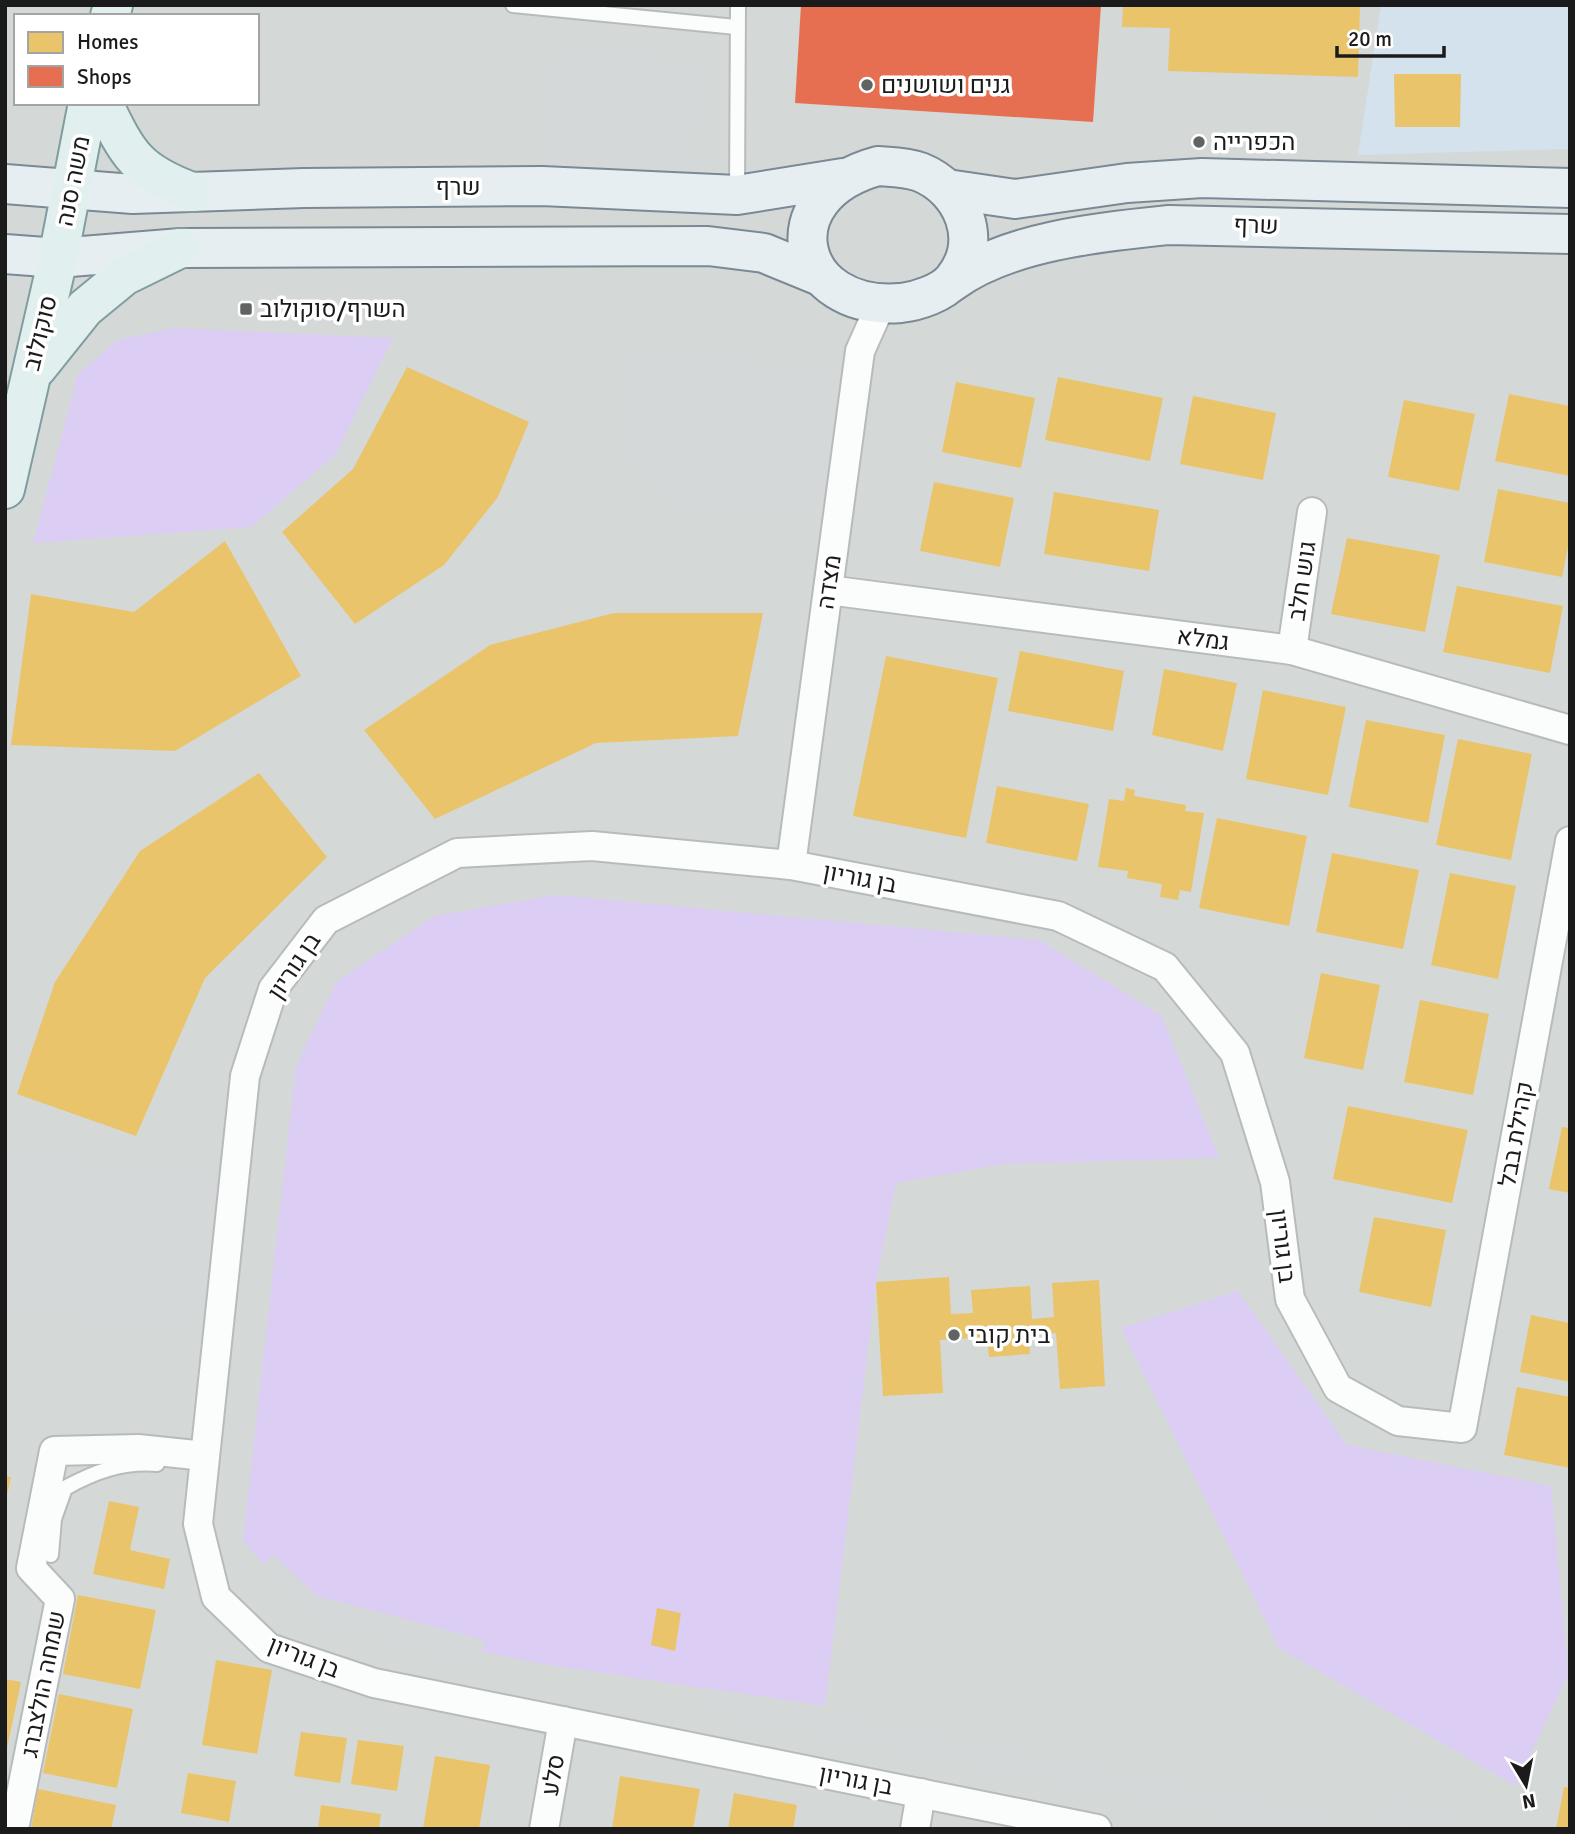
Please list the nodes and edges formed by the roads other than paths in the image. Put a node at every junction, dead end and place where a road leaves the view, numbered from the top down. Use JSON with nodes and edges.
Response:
{"nodes":[{"id":1,"x":513,"y":5,"type":"edge"},
{"id":2,"x":738,"y":5,"type":"edge"},
{"id":3,"x":736,"y":27,"type":"junction"},
{"id":4,"x":88,"y":105,"type":"edge"},
{"id":5,"x":104,"y":105,"type":"edge"},
{"id":6,"x":843,"y":178,"type":"junction"},
{"id":7,"x":5,"y":184,"type":"edge"},
{"id":8,"x":1570,"y":188,"type":"edge"},
{"id":9,"x":71,"y":189,"type":"junction"},
{"id":10,"x":947,"y":189,"type":"junction"},
{"id":11,"x":192,"y":192,"type":"junction"},
{"id":12,"x":737,"y":194,"type":"junction"},
{"id":13,"x":1570,"y":234,"type":"edge"},
{"id":14,"x":181,"y":248,"type":"junction"},
{"id":15,"x":5,"y":254,"type":"edge"},
{"id":16,"x":58,"y":258,"type":"junction"},
{"id":17,"x":820,"y":276,"type":"junction"},
{"id":18,"x":952,"y":282,"type":"junction"},
{"id":19,"x":881,"y":304,"type":"junction"},
{"id":20,"x":29,"y":377,"type":"junction"},
{"id":21,"x":5,"y":489,"type":"edge"},
{"id":22,"x":1312,"y":512,"type":"dead end"},
{"id":23,"x":828,"y":590,"type":"junction"},
{"id":24,"x":1292,"y":650,"type":"junction"},
{"id":25,"x":1570,"y":730,"type":"edge"},
{"id":26,"x":1570,"y":841,"type":"edge"},
{"id":27,"x":791,"y":864,"type":"junction"},
{"id":28,"x":1462,"y":1427,"type":"joint"},
{"id":29,"x":204,"y":1462,"type":"junction"},
{"id":30,"x":51,"y":1555,"type":"dead end"},
{"id":31,"x":563,"y":1721,"type":"junction"},
{"id":32,"x":921,"y":1793,"type":"junction"},
{"id":33,"x":14,"y":1829,"type":"edge"},
{"id":34,"x":544,"y":1829,"type":"edge"},
{"id":35,"x":915,"y":1829,"type":"edge"},
{"id":36,"x":1097,"y":1829,"type":"edge"}],
"edges":[{"from":1,"to":3,"type":"lane"},
{"from":2,"to":3,"type":"lane"},
{"from":3,"to":12,"type":"lane"},
{"from":4,"to":9,"type":"main road","name":"משה סנה"},
{"from":5,"to":11,"type":"main road"},
{"from":6,"to":10,"type":"street"},
{"from":6,"to":12,"type":"street","name":"שרף"},
{"from":6,"to":17,"type":"street"},
{"from":7,"to":9,"type":"street","name":"שרף"},
{"from":8,"to":10,"type":"street","name":"שרף"},
{"from":9,"to":11,"type":"street","name":"שרף"},
{"from":9,"to":16,"type":"main road","name":"משה סנה"},
{"from":10,"to":18,"type":"street"},
{"from":11,"to":12,"type":"street","name":"שרף"},
{"from":13,"to":18,"type":"street","name":"שרף"},
{"from":14,"to":16,"type":"street"},
{"from":14,"to":17,"type":"street"},
{"from":14,"to":20,"type":"main road"},
{"from":15,"to":16,"type":"street"},
{"from":16,"to":20,"type":"main road","name":"סוקולוב"},
{"from":17,"to":19,"type":"street"},
{"from":18,"to":19,"type":"street"},
{"from":19,"to":23,"type":"street","name":"מצדה"},
{"from":20,"to":21,"type":"main road","name":"סוקולוב"},
{"from":22,"to":24,"type":"street","name":"גוש חלב"},
{"from":23,"to":24,"type":"street","name":"גמלא"},
{"from":23,"to":27,"type":"street","name":"מצדה"},
{"from":24,"to":25,"type":"street","name":"גמלא"},
{"from":26,"to":28,"type":"street","name":"קהילת בבל"},
{"from":27,"to":28,"type":"street","name":"בן גוריון"},
{"from":27,"to":29,"type":"street","name":"בן גוריון"},
{"from":29,"to":30,"type":"lane"},
{"from":29,"to":31,"type":"street","name":"בן גוריון"},
{"from":29,"to":33,"type":"street","name":"שמחה הולצברג"},
{"from":31,"to":32,"type":"street","name":"בן גוריון"},
{"from":31,"to":34,"type":"street","name":"סלע"},
{"from":32,"to":35,"type":"street"},
{"from":32,"to":36,"type":"street","name":"בן גוריון"}]}
